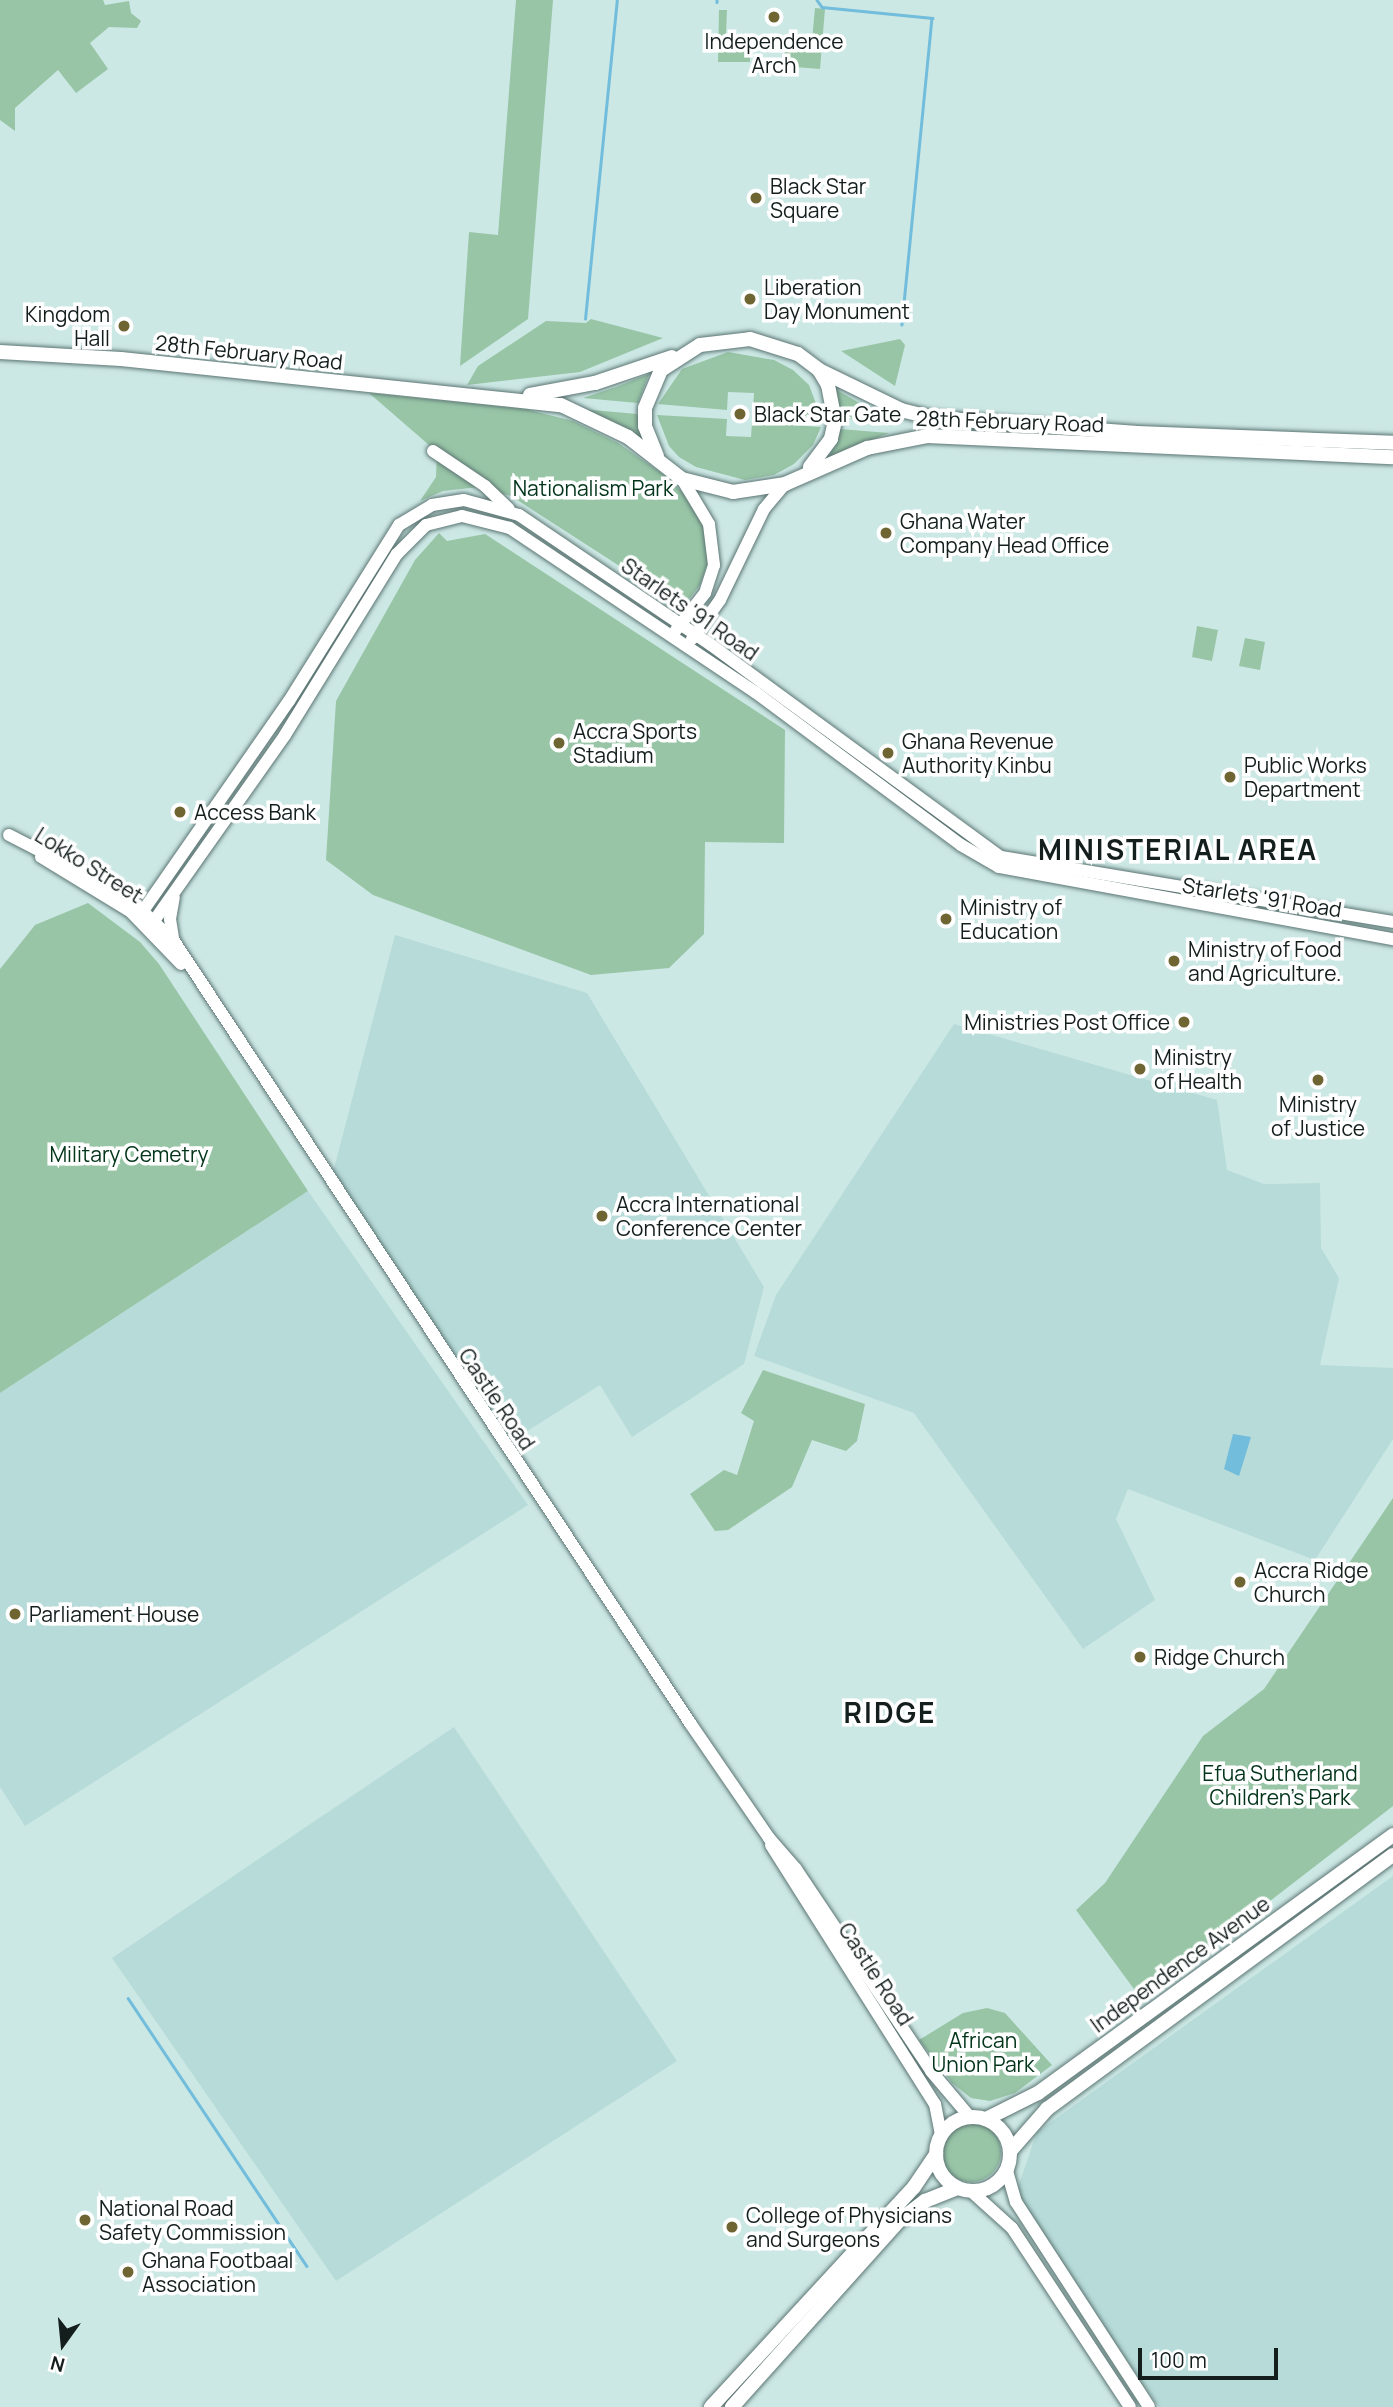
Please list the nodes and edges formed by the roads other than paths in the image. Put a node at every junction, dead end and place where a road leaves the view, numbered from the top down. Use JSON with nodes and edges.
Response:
{"nodes":[{"id":1,"x":0,"y":352,"type":"edge"},
{"id":2,"x":677,"y":356,"type":"junction"},
{"id":3,"x":819,"y":370,"type":"junction"},
{"id":4,"x":492,"y":395,"type":"junction"},
{"id":5,"x":1393,"y":443,"type":"edge"},
{"id":6,"x":433,"y":451,"type":"dead end"},
{"id":7,"x":1393,"y":457,"type":"edge"},
{"id":8,"x":659,"y":459,"type":"junction"},
{"id":9,"x":807,"y":471,"type":"junction"},
{"id":10,"x":682,"y":479,"type":"junction"},
{"id":11,"x":785,"y":484,"type":"junction"},
{"id":12,"x":509,"y":509,"type":"junction"},
{"id":13,"x":586,"y":560,"type":"junction"},
{"id":14,"x":576,"y":573,"type":"junction"},
{"id":15,"x":706,"y":617,"type":"junction"},
{"id":16,"x":675,"y":621,"type":"junction"},
{"id":17,"x":695,"y":634,"type":"junction"},
{"id":18,"x":671,"y":637,"type":"junction"},
{"id":19,"x":711,"y":645,"type":"junction"},
{"id":20,"x":686,"y":647,"type":"junction"},
{"id":21,"x":319,"y":652,"type":"junction"},
{"id":22,"x":333,"y":660,"type":"junction"},
{"id":23,"x":4,"y":833,"type":"edge"},
{"id":24,"x":160,"y":888,"type":"junction"},
{"id":25,"x":1218,"y":892,"type":"junction"},
{"id":26,"x":174,"y":893,"type":"junction"},
{"id":27,"x":127,"y":896,"type":"junction"},
{"id":28,"x":1166,"y":901,"type":"junction"},
{"id":29,"x":141,"y":914,"type":"junction"},
{"id":30,"x":1393,"y":922,"type":"edge"},
{"id":31,"x":152,"y":923,"type":"junction"},
{"id":32,"x":1393,"y":939,"type":"edge"},
{"id":33,"x":174,"y":941,"type":"junction"},
{"id":34,"x":196,"y":979,"type":"junction"},
{"id":35,"x":1393,"y":1835,"type":"edge"},
{"id":36,"x":769,"y":1838,"type":"junction"},
{"id":37,"x":1393,"y":1855,"type":"edge"},
{"id":38,"x":970,"y":2117,"type":"junction"},
{"id":39,"x":986,"y":2119,"type":"junction"},
{"id":40,"x":941,"y":2136,"type":"junction"},
{"id":41,"x":1010,"y":2150,"type":"junction"},
{"id":42,"x":936,"y":2154,"type":"junction"},
{"id":43,"x":1007,"y":2171,"type":"junction"},
{"id":44,"x":965,"y":2189,"type":"junction"},
{"id":45,"x":1118,"y":2390,"type":"junction"},
{"id":46,"x":711,"y":2407,"type":"edge"},
{"id":47,"x":732,"y":2407,"type":"edge"},
{"id":48,"x":1118,"y":2407,"type":"edge"},
{"id":49,"x":1130,"y":2407,"type":"edge"},
{"id":50,"x":1149,"y":2407,"type":"edge"}],
"edges":[{"from":1,"to":4,"type":"main road","name":"28th February Road"},
{"from":2,"to":3,"type":"main road"},
{"from":2,"to":4,"type":"main road","name":"28th February Road"},
{"from":2,"to":8,"type":"main road"},
{"from":3,"to":5,"type":"main road","name":"28th February Road"},
{"from":3,"to":9,"type":"main road"},
{"from":4,"to":8,"type":"main road","name":"28th February Road"},
{"from":6,"to":12,"type":"main road"},
{"from":7,"to":9,"type":"main road","name":"28th February Road"},
{"from":8,"to":10,"type":"main road","name":"28th February Road"},
{"from":9,"to":11,"type":"main road","name":"28th February Road"},
{"from":10,"to":11,"type":"main road"},
{"from":10,"to":16,"type":"main road","name":"28th February Road"},
{"from":11,"to":15,"type":"main road","name":"28th February Road"},
{"from":12,"to":13,"type":"main road","name":"Starlets '91 Road"},
{"from":12,"to":21,"type":"main road","name":"Starlets '91 Road"},
{"from":13,"to":14,"type":"main road"},
{"from":13,"to":16,"type":"main road","name":"Starlets '91 Road"},
{"from":14,"to":18,"type":"main road","name":"Starlets '91 Road"},
{"from":14,"to":22,"type":"main road","name":"Starlets '91 Road"},
{"from":15,"to":17,"type":"main road","name":"28th February Road"},
{"from":15,"to":19,"type":"main road"},
{"from":16,"to":17,"type":"main road","name":"Starlets '91 Road"},
{"from":16,"to":18,"type":"main road","name":"28th February Road"},
{"from":17,"to":19,"type":"main road","name":"Starlets '91 Road"},
{"from":17,"to":20,"type":"main road","name":"28th February Road"},
{"from":18,"to":20,"type":"main road","name":"Starlets '91 Road"},
{"from":19,"to":25,"type":"main road","name":"Starlets '91 Road"},
{"from":20,"to":28,"type":"main road","name":"Starlets '91 Road"},
{"from":21,"to":22,"type":"main road"},
{"from":21,"to":24,"type":"main road","name":"Starlets '91 Road"},
{"from":22,"to":26,"type":"main road","name":"Starlets '91 Road"},
{"from":23,"to":27,"type":"main road","name":"Lokko Street"},
{"from":23,"to":29,"type":"main road","name":"Lokko Street"},
{"from":24,"to":27,"type":"main road"},
{"from":24,"to":29,"type":"main road","name":"Starlets '91 Road"},
{"from":25,"to":28,"type":"main road"},
{"from":25,"to":30,"type":"main road","name":"Starlets '91 Road"},
{"from":26,"to":31,"type":"main road","name":"Starlets '91 Road"},
{"from":26,"to":33,"type":"main road"},
{"from":27,"to":29,"type":"main road","name":"Lokko Street"},
{"from":28,"to":32,"type":"main road","name":"Starlets '91 Road"},
{"from":29,"to":31,"type":"main road","name":"Lokko Street"},
{"from":31,"to":33,"type":"main road","name":"Castle Road"},
{"from":31,"to":34,"type":"main road","name":"Castle Road"},
{"from":33,"to":34,"type":"main road","name":"Castle Road"},
{"from":34,"to":36,"type":"main road","name":"Castle Road"},
{"from":35,"to":39,"type":"main road","name":"Independence Avenue"},
{"from":36,"to":38,"type":"main road","name":"Castle Road"},
{"from":36,"to":40,"type":"main road","name":"Castle Road"},
{"from":37,"to":41,"type":"main road","name":"Independence Avenue"},
{"from":38,"to":39,"type":"main road"},
{"from":38,"to":40,"type":"main road"},
{"from":39,"to":41,"type":"main road"},
{"from":40,"to":42,"type":"main road"},
{"from":41,"to":43,"type":"main road"},
{"from":42,"to":44,"type":"main road"},
{"from":42,"to":46,"type":"main road"},
{"from":43,"to":44,"type":"main road"},
{"from":43,"to":50,"type":"main road"},
{"from":44,"to":45,"type":"main road"},
{"from":44,"to":47,"type":"main road"},
{"from":45,"to":48,"type":"main road"},
{"from":45,"to":49,"type":"main road"}]}
